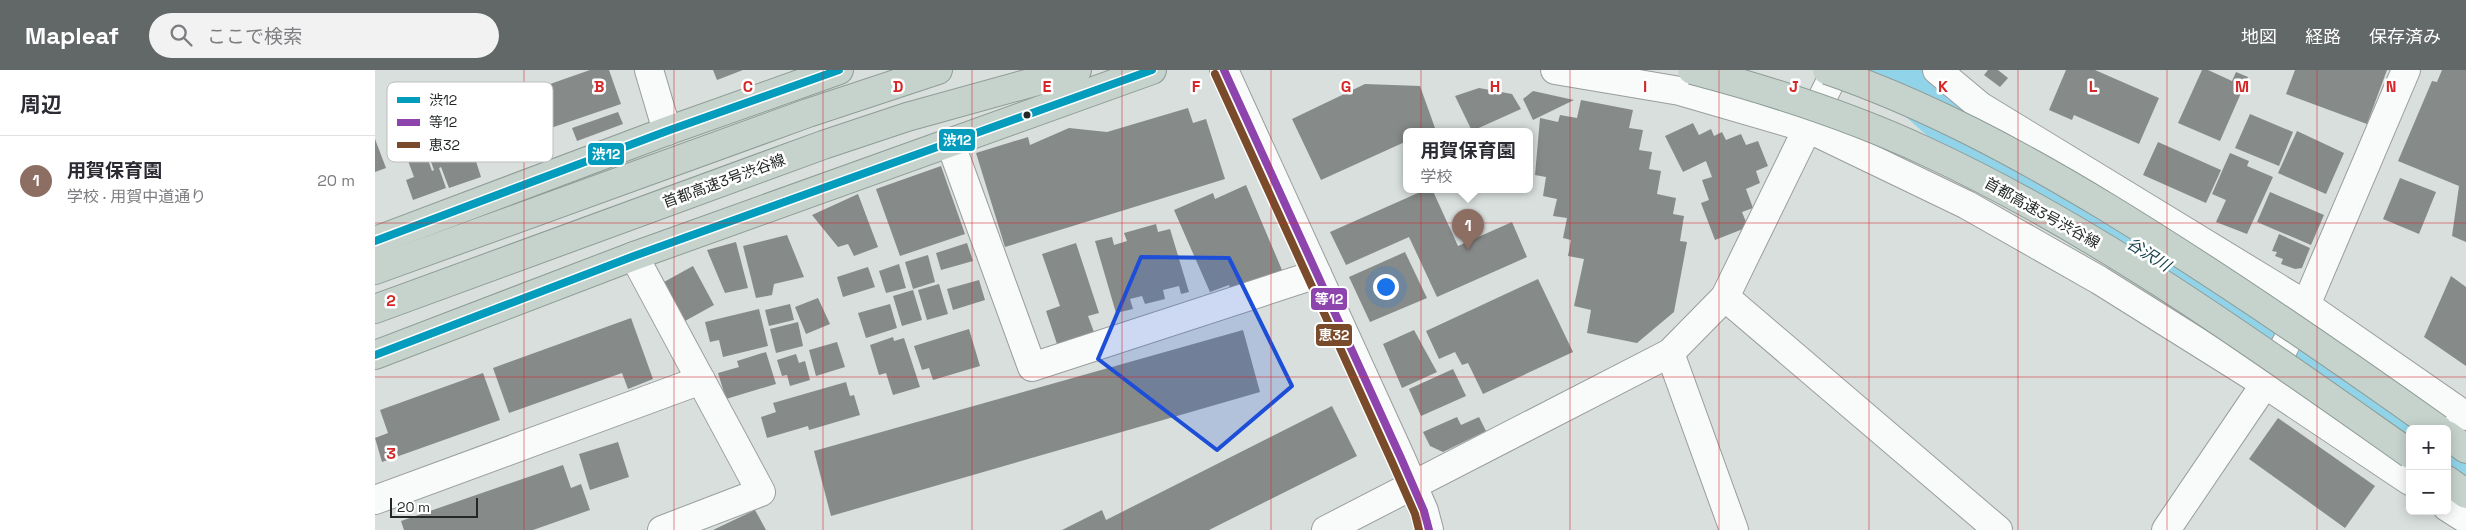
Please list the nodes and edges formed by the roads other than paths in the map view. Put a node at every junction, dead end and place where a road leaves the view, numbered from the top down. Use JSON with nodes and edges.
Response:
{"nodes":[{"id":1,"x":649,"y":70,"type":"edge"},
{"id":2,"x":839,"y":70,"type":"edge"},
{"id":3,"x":938,"y":70,"type":"edge"},
{"id":4,"x":1077,"y":70,"type":"edge"},
{"id":5,"x":1152,"y":70,"type":"edge"},
{"id":6,"x":1555,"y":70,"type":"edge"},
{"id":7,"x":1692,"y":70,"type":"edge"},
{"id":8,"x":1827,"y":70,"type":"edge"},
{"id":9,"x":1836,"y":70,"type":"edge"},
{"id":10,"x":1937,"y":70,"type":"edge"},
{"id":11,"x":2406,"y":70,"type":"edge"},
{"id":12,"x":1227,"y":71,"type":"edge"},
{"id":13,"x":1807,"y":128,"type":"junction"},
{"id":14,"x":667,"y":131,"type":"junction"},
{"id":15,"x":950,"y":142,"type":"junction"},
{"id":16,"x":375,"y":241,"type":"edge"},
{"id":17,"x":634,"y":256,"type":"junction"},
{"id":18,"x":375,"y":270,"type":"edge"},
{"id":19,"x":1317,"y":274,"type":"junction"},
{"id":20,"x":1725,"y":297,"type":"junction"},
{"id":21,"x":2306,"y":305,"type":"junction"},
{"id":22,"x":375,"y":308,"type":"edge"},
{"id":23,"x":1670,"y":353,"type":"junction"},
{"id":24,"x":375,"y":355,"type":"edge"},
{"id":25,"x":701,"y":380,"type":"junction"},
{"id":26,"x":2265,"y":384,"type":"junction"},
{"id":27,"x":2466,"y":416,"type":"edge"},
{"id":28,"x":2432,"y":425,"type":"edge"},
{"id":29,"x":2451,"y":438,"type":"edge"},
{"id":30,"x":2466,"y":449,"type":"edge"},
{"id":31,"x":2406,"y":451,"type":"edge"},
{"id":32,"x":2406,"y":478,"type":"edge"},
{"id":33,"x":2451,"y":483,"type":"edge"},
{"id":34,"x":1413,"y":487,"type":"junction"},
{"id":35,"x":2466,"y":494,"type":"edge"},
{"id":36,"x":375,"y":500,"type":"edge"},
{"id":37,"x":2451,"y":510,"type":"edge"},
{"id":38,"x":2466,"y":519,"type":"edge"},
{"id":39,"x":662,"y":530,"type":"edge"},
{"id":40,"x":1326,"y":530,"type":"edge"},
{"id":41,"x":1429,"y":530,"type":"edge"},
{"id":42,"x":1734,"y":530,"type":"edge"},
{"id":43,"x":1999,"y":530,"type":"edge"},
{"id":44,"x":2166,"y":530,"type":"edge"}],
"edges":[{"from":1,"to":14,"type":"street"},
{"from":2,"to":14,"type":"highway"},
{"from":3,"to":18,"type":"highway"},
{"from":4,"to":22,"type":"highway","name":"首都高速3号渋谷線"},
{"from":5,"to":15,"type":"highway"},
{"from":6,"to":13,"type":"street"},
{"from":7,"to":31,"type":"highway","name":"首都高速3号渋谷線","bridge":true},
{"from":8,"to":28,"type":"highway","bridge":true},
{"from":9,"to":13,"type":"street"},
{"from":10,"to":21,"type":"street"},
{"from":11,"to":21,"type":"street"},
{"from":12,"to":19,"type":"street"},
{"from":13,"to":20,"type":"street"},
{"from":13,"to":26,"type":"street"},
{"from":14,"to":16,"type":"highway"},
{"from":15,"to":17,"type":"highway"},
{"from":15,"to":19,"type":"street"},
{"from":17,"to":24,"type":"highway"},
{"from":17,"to":25,"type":"street"},
{"from":19,"to":34,"type":"street"},
{"from":20,"to":23,"type":"street"},
{"from":20,"to":43,"type":"street"},
{"from":21,"to":26,"type":"street"},
{"from":21,"to":27,"type":"street"},
{"from":23,"to":34,"type":"street"},
{"from":23,"to":42,"type":"street"},
{"from":25,"to":36,"type":"street"},
{"from":25,"to":39,"type":"street"},
{"from":26,"to":32,"type":"street"},
{"from":26,"to":44,"type":"street"},
{"from":29,"to":30,"type":"highway"},
{"from":33,"to":35,"type":"highway"},
{"from":34,"to":40,"type":"street"},
{"from":34,"to":41,"type":"street"},
{"from":37,"to":38,"type":"street"}]}
